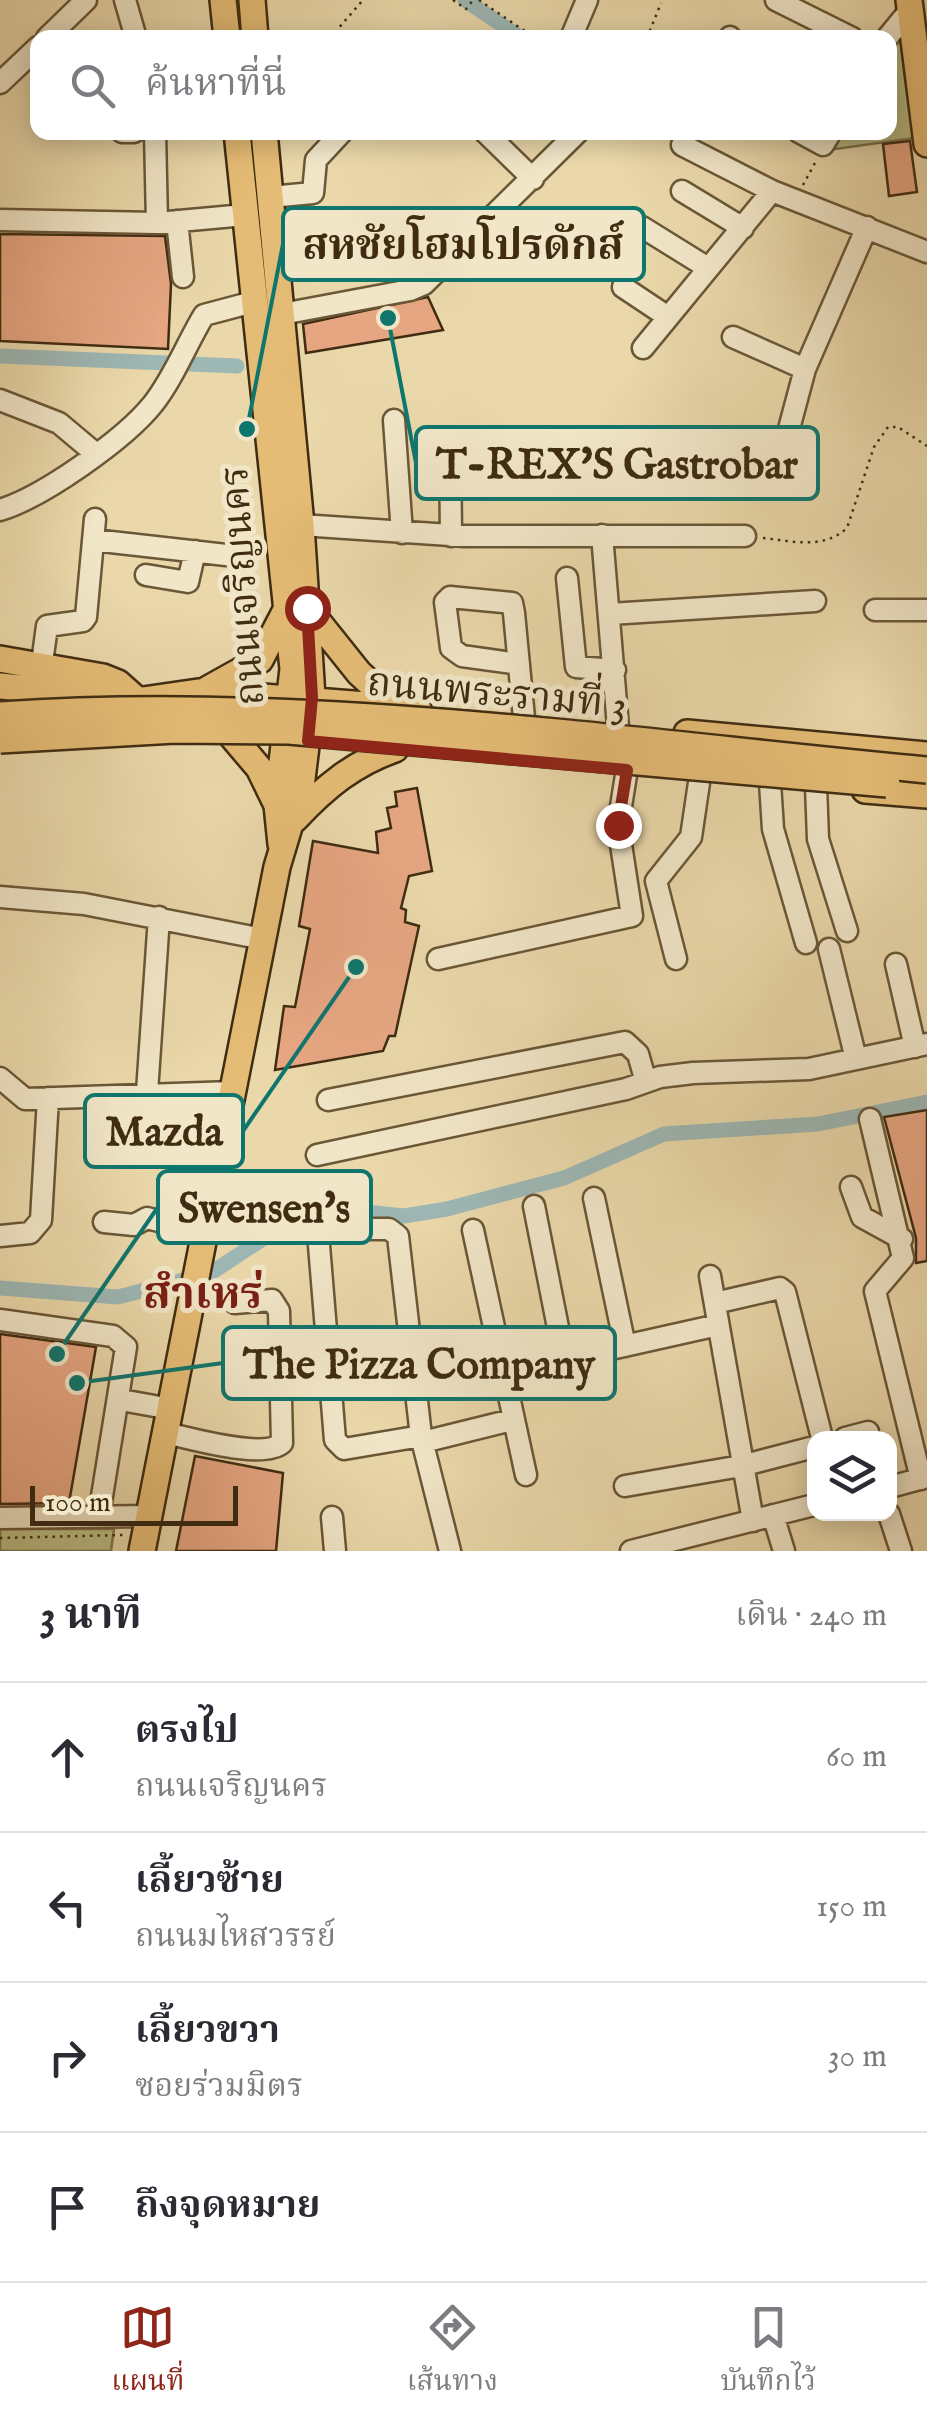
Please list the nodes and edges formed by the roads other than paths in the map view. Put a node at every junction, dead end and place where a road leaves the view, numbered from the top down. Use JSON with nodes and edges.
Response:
{"nodes":[{"id":1,"x":86,"y":0,"type":"edge"},
{"id":2,"x":126,"y":0,"type":"edge"},
{"id":3,"x":223,"y":0,"type":"edge"},
{"id":4,"x":252,"y":0,"type":"edge"},
{"id":5,"x":587,"y":0,"type":"edge"},
{"id":6,"x":776,"y":0,"type":"edge"},
{"id":7,"x":918,"y":6,"type":"edge"},
{"id":8,"x":55,"y":30,"type":"edge"},
{"id":9,"x":134,"y":30,"type":"edge"},
{"id":10,"x":226,"y":30,"type":"edge"},
{"id":11,"x":254,"y":30,"type":"edge"},
{"id":12,"x":575,"y":30,"type":"edge"},
{"id":13,"x":836,"y":30,"type":"edge"},
{"id":14,"x":896,"y":30,"type":"edge"},
{"id":15,"x":30,"y":54,"type":"edge"},
{"id":16,"x":0,"y":82,"type":"edge"},
{"id":17,"x":157,"y":140,"type":"edge"},
{"id":18,"x":238,"y":140,"type":"edge"},
{"id":19,"x":265,"y":140,"type":"edge"},
{"id":20,"x":335,"y":140,"type":"edge"},
{"id":21,"x":493,"y":140,"type":"edge"},
{"id":22,"x":565,"y":140,"type":"edge"},
{"id":23,"x":927,"y":144,"type":"edge"},
{"id":24,"x":682,"y":146,"type":"dead end"},
{"id":25,"x":533,"y":179,"type":"junction"},
{"id":26,"x":682,"y":191,"type":"dead end"},
{"id":27,"x":772,"y":191,"type":"junction"},
{"id":28,"x":270,"y":198,"type":"junction"},
{"id":29,"x":245,"y":215,"type":"junction"},
{"id":30,"x":0,"y":220,"type":"edge"},
{"id":31,"x":167,"y":222,"type":"junction"},
{"id":32,"x":642,"y":227,"type":"dead end"},
{"id":33,"x":868,"y":227,"type":"junction"},
{"id":34,"x":742,"y":228,"type":"junction"},
{"id":35,"x":927,"y":252,"type":"edge"},
{"id":36,"x":708,"y":268,"type":"junction"},
{"id":37,"x":184,"y":276,"type":"dead end"},
{"id":38,"x":622,"y":287,"type":"dead end"},
{"id":39,"x":253,"y":302,"type":"junction"},
{"id":40,"x":282,"y":314,"type":"junction"},
{"id":41,"x":668,"y":317,"type":"junction"},
{"id":42,"x":733,"y":337,"type":"dead end"},
{"id":43,"x":643,"y":348,"type":"dead end"},
{"id":44,"x":804,"y":369,"type":"junction"},
{"id":45,"x":0,"y":400,"type":"edge"},
{"id":46,"x":394,"y":420,"type":"dead end"},
{"id":47,"x":450,"y":442,"type":"dead end"},
{"id":48,"x":96,"y":454,"type":"junction"},
{"id":49,"x":782,"y":455,"type":"dead end"},
{"id":50,"x":0,"y":510,"type":"edge"},
{"id":51,"x":301,"y":525,"type":"junction"},
{"id":52,"x":402,"y":533,"type":"junction"},
{"id":53,"x":602,"y":535,"type":"junction"},
{"id":54,"x":451,"y":536,"type":"junction"},
{"id":55,"x":746,"y":536,"type":"road end"},
{"id":56,"x":195,"y":551,"type":"junction"},
{"id":57,"x":226,"y":555,"type":"dead end"},
{"id":58,"x":146,"y":574,"type":"dead end"},
{"id":59,"x":567,"y":578,"type":"dead end"},
{"id":60,"x":815,"y":601,"type":"dead end"},
{"id":61,"x":296,"y":609,"type":"junction"},
{"id":62,"x":875,"y":610,"type":"dead end"},
{"id":63,"x":927,"y":610,"type":"edge"},
{"id":64,"x":610,"y":614,"type":"junction"},
{"id":65,"x":0,"y":659,"type":"edge"},
{"id":66,"x":42,"y":663,"type":"junction"},
{"id":67,"x":519,"y":664,"type":"dead end"},
{"id":68,"x":615,"y":670,"type":"junction"},
{"id":69,"x":0,"y":686,"type":"edge"},
{"id":70,"x":198,"y":692,"type":"junction"},
{"id":71,"x":302,"y":697,"type":"junction"},
{"id":72,"x":140,"y":699,"type":"junction"},
{"id":73,"x":394,"y":706,"type":"junction"},
{"id":74,"x":187,"y":717,"type":"junction"},
{"id":75,"x":524,"y":718,"type":"junction"},
{"id":76,"x":0,"y":719,"type":"edge"},
{"id":77,"x":618,"y":727,"type":"junction"},
{"id":78,"x":225,"y":728,"type":"junction"},
{"id":79,"x":298,"y":739,"type":"junction"},
{"id":80,"x":0,"y":740,"type":"edge"},
{"id":81,"x":395,"y":749,"type":"junction"},
{"id":82,"x":923,"y":757,"type":"edge"},
{"id":83,"x":627,"y":770,"type":"junction"},
{"id":84,"x":700,"y":776,"type":"junction"},
{"id":85,"x":770,"y":783,"type":"junction"},
{"id":86,"x":816,"y":786,"type":"junction"},
{"id":87,"x":927,"y":787,"type":"edge"},
{"id":88,"x":927,"y":795,"type":"edge"},
{"id":89,"x":286,"y":812,"type":"junction"},
{"id":90,"x":0,"y":897,"type":"edge"},
{"id":91,"x":159,"y":917,"type":"junction"},
{"id":92,"x":847,"y":931,"type":"dead end"},
{"id":93,"x":263,"y":939,"type":"junction"},
{"id":94,"x":806,"y":944,"type":"dead end"},
{"id":95,"x":829,"y":949,"type":"dead end"},
{"id":96,"x":438,"y":959,"type":"dead end"},
{"id":97,"x":676,"y":959,"type":"dead end"},
{"id":98,"x":896,"y":964,"type":"dead end"},
{"id":99,"x":921,"y":1046,"type":"edge"},
{"id":100,"x":856,"y":1059,"type":"junction"},
{"id":101,"x":0,"y":1078,"type":"edge"},
{"id":102,"x":646,"y":1082,"type":"junction"},
{"id":103,"x":147,"y":1092,"type":"junction"},
{"id":104,"x":233,"y":1092,"type":"junction"},
{"id":105,"x":48,"y":1098,"type":"junction"},
{"id":106,"x":24,"y":1099,"type":"junction"},
{"id":107,"x":328,"y":1100,"type":"dead end"},
{"id":108,"x":0,"y":1101,"type":"edge"},
{"id":109,"x":870,"y":1119,"type":"dead end"},
{"id":110,"x":317,"y":1155,"type":"dead end"},
{"id":111,"x":852,"y":1187,"type":"dead end"},
{"id":112,"x":594,"y":1198,"type":"dead end"},
{"id":113,"x":534,"y":1206,"type":"dead end"},
{"id":114,"x":104,"y":1222,"type":"dead end"},
{"id":115,"x":473,"y":1230,"type":"dead end"},
{"id":116,"x":0,"y":1236,"type":"edge"},
{"id":117,"x":204,"y":1238,"type":"junction"},
{"id":118,"x":902,"y":1239,"type":"junction"},
{"id":119,"x":710,"y":1276,"type":"dead end"},
{"id":120,"x":235,"y":1302,"type":"dead end"},
{"id":121,"x":715,"y":1303,"type":"junction"},
{"id":122,"x":718,"y":1325,"type":"junction"},
{"id":123,"x":12,"y":1326,"type":"edge"},
{"id":124,"x":625,"y":1346,"type":"junction"},
{"id":125,"x":564,"y":1358,"type":"junction"},
{"id":126,"x":503,"y":1370,"type":"junction"},
{"id":127,"x":459,"y":1383,"type":"dead end"},
{"id":128,"x":121,"y":1400,"type":"junction"},
{"id":129,"x":512,"y":1420,"type":"junction"},
{"id":130,"x":168,"y":1421,"type":"junction"},
{"id":131,"x":820,"y":1431,"type":"edge"},
{"id":132,"x":422,"y":1439,"type":"junction"},
{"id":133,"x":807,"y":1449,"type":"edge"},
{"id":134,"x":741,"y":1466,"type":"junction"},
{"id":135,"x":526,"y":1475,"type":"dead end"},
{"id":136,"x":924,"y":1478,"type":"edge"},
{"id":137,"x":897,"y":1485,"type":"edge"},
{"id":138,"x":625,"y":1486,"type":"dead end"},
{"id":139,"x":807,"y":1507,"type":"edge"},
{"id":140,"x":99,"y":1515,"type":"junction"},
{"id":141,"x":332,"y":1517,"type":"dead end"},
{"id":142,"x":0,"y":1518,"type":"edge"},
{"id":143,"x":763,"y":1518,"type":"junction"},
{"id":144,"x":891,"y":1521,"type":"edge"},
{"id":145,"x":145,"y":1534,"type":"edge"},
{"id":146,"x":655,"y":1548,"type":"edge"},
{"id":147,"x":335,"y":1551,"type":"edge"},
{"id":148,"x":450,"y":1551,"type":"edge"},
{"id":149,"x":631,"y":1551,"type":"edge"},
{"id":150,"x":784,"y":1551,"type":"edge"},
{"id":151,"x":901,"y":1551,"type":"edge"}],
"edges":[{"from":1,"to":8,"type":"street"},
{"from":2,"to":9,"type":"street"},
{"from":3,"to":10,"type":"main road"},
{"from":4,"to":11,"type":"main road"},
{"from":5,"to":12,"type":"street"},
{"from":6,"to":13,"type":"street"},
{"from":7,"to":14,"type":"street"},
{"from":7,"to":23,"type":"main road"},
{"from":15,"to":16,"type":"street"},
{"from":17,"to":31,"type":"street"},
{"from":18,"to":29,"type":"main road","name":"ถนนเจริญนคร"},
{"from":19,"to":28,"type":"main road","name":"ถนนเจริญนคร"},
{"from":20,"to":28,"type":"street"},
{"from":21,"to":25,"type":"street"},
{"from":22,"to":25,"type":"street"},
{"from":24,"to":27,"type":"street"},
{"from":25,"to":40,"type":"street"},
{"from":26,"to":34,"type":"street"},
{"from":27,"to":33,"type":"street"},
{"from":27,"to":34,"type":"street"},
{"from":28,"to":40,"type":"main road","name":"ถนนเจริญนคร"},
{"from":29,"to":31,"type":"street"},
{"from":29,"to":39,"type":"main road","name":"ถนนเจริญนคร"},
{"from":30,"to":31,"type":"street"},
{"from":31,"to":37,"type":"street"},
{"from":32,"to":36,"type":"street"},
{"from":33,"to":35,"type":"street"},
{"from":33,"to":44,"type":"street"},
{"from":34,"to":36,"type":"street"},
{"from":36,"to":41,"type":"street"},
{"from":38,"to":41,"type":"street"},
{"from":39,"to":48,"type":"street"},
{"from":39,"to":61,"type":"main road","name":"ถนนเจริญนคร"},
{"from":40,"to":51,"type":"main road","name":"ถนนเจริญนคร"},
{"from":41,"to":43,"type":"street"},
{"from":42,"to":44,"type":"street"},
{"from":44,"to":49,"type":"street"},
{"from":45,"to":48,"type":"street"},
{"from":46,"to":52,"type":"street"},
{"from":47,"to":54,"type":"street"},
{"from":48,"to":50,"type":"street"},
{"from":51,"to":52,"type":"street"},
{"from":51,"to":61,"type":"main road","name":"ถนนเจริญนคร"},
{"from":52,"to":54,"type":"street"},
{"from":53,"to":54,"type":"street"},
{"from":53,"to":55,"type":"street"},
{"from":53,"to":64,"type":"street"},
{"from":56,"to":57,"type":"street"},
{"from":56,"to":58,"type":"street"},
{"from":56,"to":66,"type":"street"},
{"from":59,"to":68,"type":"street"},
{"from":60,"to":64,"type":"street"},
{"from":61,"to":70,"type":"main road"},
{"from":61,"to":71,"type":"main road","name":"ถนนเจริญนคร"},
{"from":61,"to":73,"type":"main road"},
{"from":62,"to":63,"type":"street"},
{"from":64,"to":68,"type":"street"},
{"from":65,"to":66,"type":"main road"},
{"from":66,"to":72,"type":"main road"},
{"from":67,"to":75,"type":"street"},
{"from":68,"to":77,"type":"street"},
{"from":69,"to":72,"type":"main road"},
{"from":70,"to":71,"type":"main road"},
{"from":70,"to":72,"type":"main road"},
{"from":71,"to":73,"type":"main road"},
{"from":71,"to":79,"type":"main road","name":"ถนนเจริญนคร"},
{"from":72,"to":74,"type":"main road"},
{"from":73,"to":75,"type":"main road"},
{"from":74,"to":76,"type":"main road"},
{"from":74,"to":78,"type":"main road"},
{"from":75,"to":77,"type":"main road"},
{"from":76,"to":82,"type":"main road","name":"ถนนพระรามที่ 3","bridge":true},
{"from":77,"to":82,"type":"main road"},
{"from":78,"to":79,"type":"main road"},
{"from":78,"to":89,"type":"main road"},
{"from":79,"to":81,"type":"main road"},
{"from":79,"to":89,"type":"main road","name":"ถนนเจริญนคร"},
{"from":80,"to":87,"type":"main road","name":"ถนนพระรามที่ 3","bridge":true},
{"from":81,"to":83,"type":"main road"},
{"from":81,"to":89,"type":"main road"},
{"from":83,"to":84,"type":"main road"},
{"from":83,"to":96,"type":"street"},
{"from":84,"to":85,"type":"main road"},
{"from":84,"to":97,"type":"street"},
{"from":85,"to":86,"type":"main road"},
{"from":85,"to":94,"type":"street"},
{"from":86,"to":88,"type":"main road"},
{"from":86,"to":92,"type":"street"},
{"from":89,"to":93,"type":"main road","name":"ถนนเจริญนคร"},
{"from":90,"to":91,"type":"street"},
{"from":91,"to":93,"type":"street"},
{"from":91,"to":103,"type":"street"},
{"from":93,"to":104,"type":"main road","name":"ถนนเจริญนคร"},
{"from":95,"to":100,"type":"street"},
{"from":98,"to":99,"type":"street"},
{"from":99,"to":100,"type":"street"},
{"from":100,"to":102,"type":"street"},
{"from":101,"to":106,"type":"street"},
{"from":102,"to":107,"type":"street"},
{"from":102,"to":110,"type":"street"},
{"from":103,"to":104,"type":"street"},
{"from":103,"to":105,"type":"street"},
{"from":104,"to":117,"type":"main road","name":"ถนนเจริญนคร"},
{"from":105,"to":106,"type":"street"},
{"from":105,"to":116,"type":"street"},
{"from":106,"to":108,"type":"street"},
{"from":109,"to":118,"type":"street"},
{"from":111,"to":118,"type":"street"},
{"from":112,"to":124,"type":"street"},
{"from":113,"to":125,"type":"street"},
{"from":114,"to":117,"type":"street"},
{"from":115,"to":126,"type":"street"},
{"from":117,"to":130,"type":"main road","name":"ถนนเจริญนคร"},
{"from":118,"to":136,"type":"street"},
{"from":119,"to":121,"type":"street"},
{"from":120,"to":130,"type":"street"},
{"from":121,"to":122,"type":"street"},
{"from":121,"to":131,"type":"street"},
{"from":122,"to":124,"type":"street"},
{"from":122,"to":134,"type":"street"},
{"from":123,"to":128,"type":"street"},
{"from":124,"to":125,"type":"street"},
{"from":125,"to":126,"type":"street"},
{"from":126,"to":127,"type":"street"},
{"from":126,"to":129,"type":"street"},
{"from":128,"to":130,"type":"street"},
{"from":128,"to":140,"type":"street"},
{"from":129,"to":132,"type":"street"},
{"from":129,"to":135,"type":"street"},
{"from":130,"to":145,"type":"main road","name":"ถนนเจริญนคร"},
{"from":132,"to":132,"type":"street"},
{"from":132,"to":148,"type":"street"},
{"from":133,"to":134,"type":"street"},
{"from":134,"to":138,"type":"street"},
{"from":134,"to":143,"type":"street"},
{"from":136,"to":137,"type":"street"},
{"from":139,"to":143,"type":"street"},
{"from":140,"to":142,"type":"street"},
{"from":140,"to":145,"type":"street"},
{"from":141,"to":147,"type":"street"},
{"from":143,"to":146,"type":"street"},
{"from":143,"to":150,"type":"street"},
{"from":144,"to":151,"type":"street"},
{"from":146,"to":149,"type":"street"}]}
